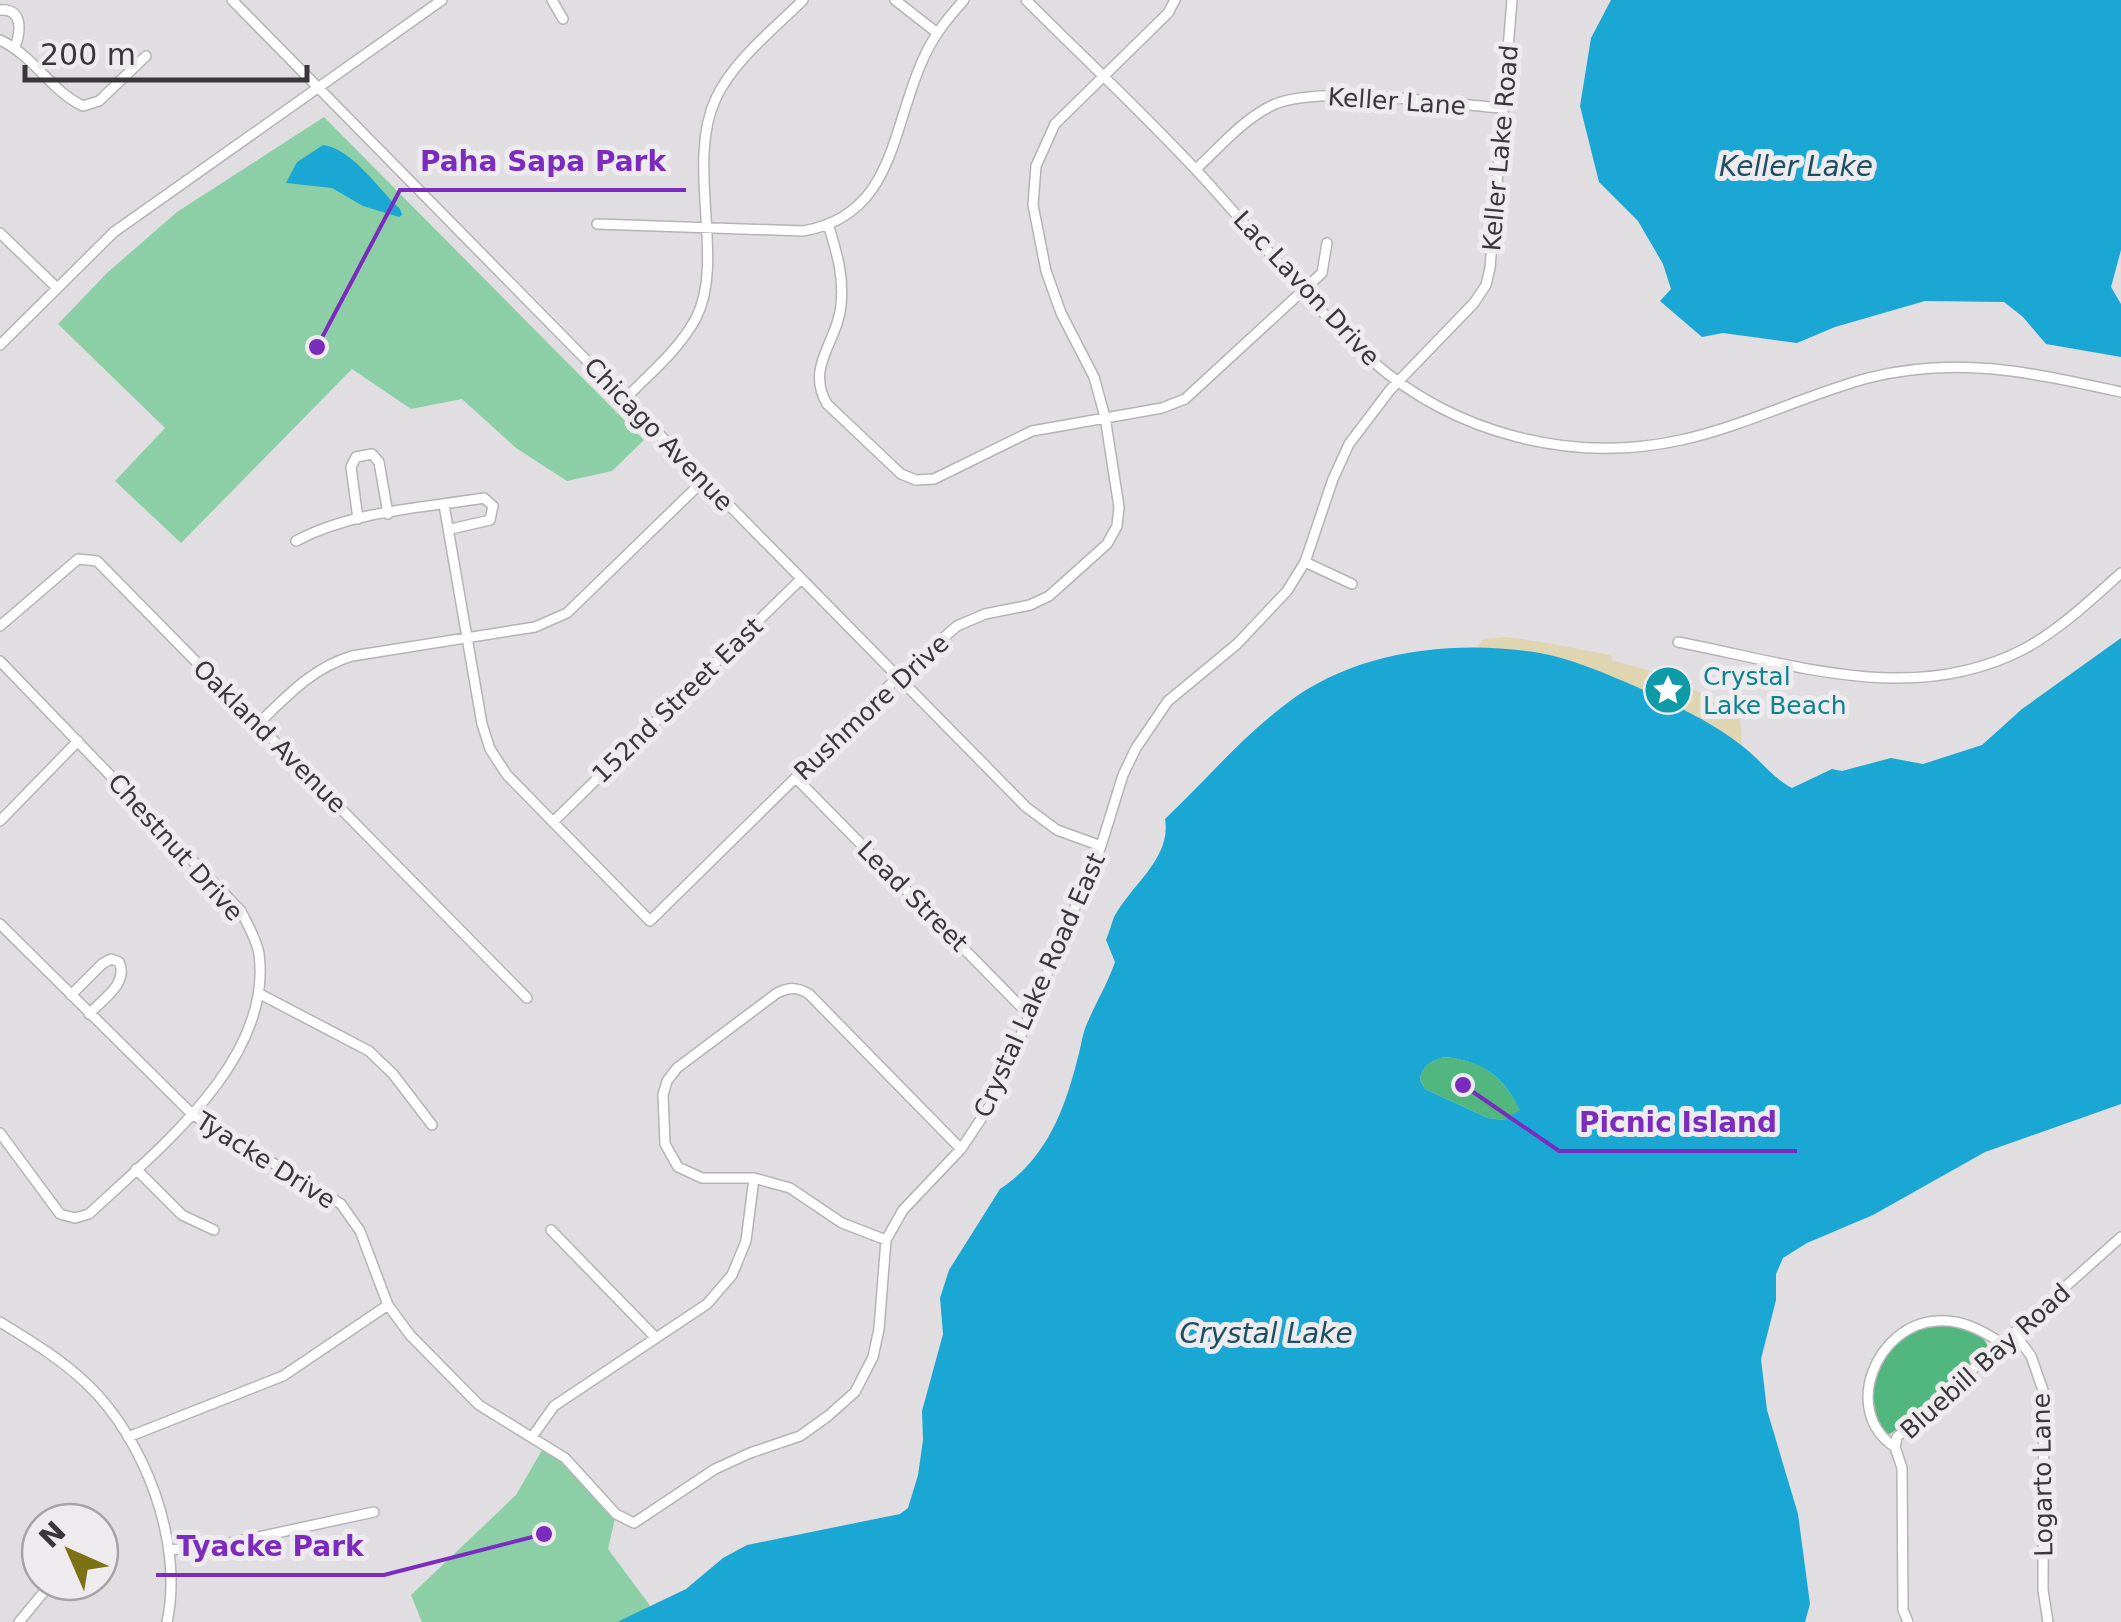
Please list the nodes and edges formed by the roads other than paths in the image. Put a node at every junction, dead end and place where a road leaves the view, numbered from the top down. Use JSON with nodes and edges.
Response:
{"nodes":[{"id":1,"x":232,"y":0,"type":"edge"},
{"id":2,"x":442,"y":0,"type":"edge"},
{"id":3,"x":552,"y":0,"type":"edge"},
{"id":4,"x":802,"y":0,"type":"edge"},
{"id":5,"x":895,"y":0,"type":"edge"},
{"id":6,"x":964,"y":0,"type":"edge"},
{"id":7,"x":1026,"y":0,"type":"edge"},
{"id":8,"x":1175,"y":0,"type":"edge"},
{"id":9,"x":1512,"y":0,"type":"edge"},
{"id":10,"x":0,"y":10,"type":"edge"},
{"id":11,"x":562,"y":19,"type":"dead end"},
{"id":12,"x":936,"y":32,"type":"junction"},
{"id":13,"x":0,"y":40,"type":"edge"},
{"id":14,"x":15,"y":46,"type":"junction"},
{"id":15,"x":146,"y":56,"type":"dead end"},
{"id":16,"x":1101,"y":75,"type":"junction"},
{"id":17,"x":318,"y":86,"type":"junction"},
{"id":18,"x":1503,"y":108,"type":"junction"},
{"id":19,"x":1196,"y":169,"type":"junction"},
{"id":20,"x":598,"y":224,"type":"dead end"},
{"id":21,"x":829,"y":226,"type":"junction"},
{"id":22,"x":706,"y":228,"type":"junction"},
{"id":23,"x":0,"y":233,"type":"edge"},
{"id":24,"x":1326,"y":244,"type":"dead end"},
{"id":25,"x":56,"y":288,"type":"junction"},
{"id":26,"x":1305,"y":290,"type":"junction"},
{"id":27,"x":0,"y":345,"type":"edge"},
{"id":28,"x":1398,"y":381,"type":"junction"},
{"id":29,"x":2121,"y":392,"type":"edge"},
{"id":30,"x":625,"y":399,"type":"junction"},
{"id":31,"x":1104,"y":417,"type":"junction"},
{"id":32,"x":704,"y":480,"type":"junction"},
{"id":33,"x":444,"y":505,"type":"junction"},
{"id":34,"x":388,"y":514,"type":"junction"},
{"id":35,"x":358,"y":519,"type":"junction"},
{"id":36,"x":451,"y":529,"type":"junction"},
{"id":37,"x":296,"y":541,"type":"dead end"},
{"id":38,"x":1306,"y":562,"type":"junction"},
{"id":39,"x":2121,"y":573,"type":"edge"},
{"id":40,"x":801,"y":578,"type":"junction"},
{"id":41,"x":1352,"y":584,"type":"dead end"},
{"id":42,"x":0,"y":626,"type":"edge"},
{"id":43,"x":468,"y":638,"type":"junction"},
{"id":44,"x":1678,"y":642,"type":"dead end"},
{"id":45,"x":0,"y":661,"type":"edge"},
{"id":46,"x":898,"y":677,"type":"junction"},
{"id":47,"x":258,"y":724,"type":"junction"},
{"id":48,"x":78,"y":741,"type":"junction"},
{"id":49,"x":796,"y":778,"type":"junction"},
{"id":50,"x":0,"y":821,"type":"edge"},
{"id":51,"x":553,"y":822,"type":"junction"},
{"id":52,"x":1101,"y":846,"type":"junction"},
{"id":53,"x":0,"y":924,"type":"edge"},
{"id":54,"x":260,"y":994,"type":"junction"},
{"id":55,"x":71,"y":995,"type":"junction"},
{"id":56,"x":527,"y":998,"type":"dead end"},
{"id":57,"x":89,"y":1014,"type":"junction"},
{"id":58,"x":1029,"y":1014,"type":"junction"},
{"id":59,"x":193,"y":1115,"type":"junction"},
{"id":60,"x":432,"y":1125,"type":"dead end"},
{"id":61,"x":0,"y":1134,"type":"edge"},
{"id":62,"x":961,"y":1149,"type":"junction"},
{"id":63,"x":136,"y":1170,"type":"junction"},
{"id":64,"x":754,"y":1178,"type":"junction"},
{"id":65,"x":214,"y":1230,"type":"dead end"},
{"id":66,"x":551,"y":1230,"type":"dead end"},
{"id":67,"x":2121,"y":1238,"type":"edge"},
{"id":68,"x":886,"y":1240,"type":"junction"},
{"id":69,"x":388,"y":1305,"type":"junction"},
{"id":70,"x":0,"y":1322,"type":"edge"},
{"id":71,"x":2015,"y":1334,"type":"junction"},
{"id":72,"x":656,"y":1338,"type":"junction"},
{"id":73,"x":2003,"y":1344,"type":"junction"},
{"id":74,"x":128,"y":1437,"type":"junction"},
{"id":75,"x":532,"y":1437,"type":"junction"},
{"id":76,"x":1895,"y":1447,"type":"junction"},
{"id":77,"x":374,"y":1512,"type":"dead end"},
{"id":78,"x":634,"y":1523,"type":"joint"},
{"id":79,"x":170,"y":1550,"type":"junction"},
{"id":80,"x":38,"y":1602,"type":"edge"},
{"id":81,"x":19,"y":1622,"type":"edge"},
{"id":82,"x":167,"y":1622,"type":"edge"},
{"id":83,"x":1908,"y":1622,"type":"edge"},
{"id":84,"x":2048,"y":1622,"type":"edge"}],
"edges":[{"from":1,"to":17,"type":"street","name":"Chicago Avenue"},
{"from":2,"to":17,"type":"street"},
{"from":3,"to":11,"type":"street"},
{"from":4,"to":22,"type":"street"},
{"from":5,"to":12,"type":"street"},
{"from":6,"to":12,"type":"street"},
{"from":7,"to":16,"type":"street","name":"Lac Lavon Drive"},
{"from":8,"to":16,"type":"street","name":"Rushmore Drive"},
{"from":9,"to":18,"type":"street","name":"Keller Lake Road"},
{"from":10,"to":14,"type":"street"},
{"from":12,"to":21,"type":"street"},
{"from":13,"to":14,"type":"street"},
{"from":14,"to":15,"type":"street"},
{"from":16,"to":19,"type":"street","name":"Lac Lavon Drive"},
{"from":16,"to":31,"type":"street","name":"Rushmore Drive"},
{"from":17,"to":25,"type":"street"},
{"from":17,"to":30,"type":"street","name":"Chicago Avenue"},
{"from":18,"to":19,"type":"street","name":"Keller Lane"},
{"from":18,"to":28,"type":"street","name":"Keller Lake Road"},
{"from":19,"to":26,"type":"street","name":"Lac Lavon Drive"},
{"from":20,"to":22,"type":"street"},
{"from":21,"to":22,"type":"street"},
{"from":21,"to":31,"type":"street"},
{"from":22,"to":30,"type":"street"},
{"from":23,"to":25,"type":"street"},
{"from":24,"to":26,"type":"street"},
{"from":25,"to":27,"type":"street"},
{"from":26,"to":28,"type":"street","name":"Lac Lavon Drive"},
{"from":26,"to":31,"type":"street"},
{"from":28,"to":29,"type":"street","name":"Lac Lavon Drive"},
{"from":28,"to":38,"type":"street","name":"Crystal Lake Road East"},
{"from":30,"to":32,"type":"street","name":"Chicago Avenue"},
{"from":31,"to":46,"type":"street","name":"Rushmore Drive"},
{"from":32,"to":40,"type":"street","name":"Chicago Avenue"},
{"from":32,"to":43,"type":"street"},
{"from":33,"to":34,"type":"street"},
{"from":33,"to":36,"type":"street"},
{"from":33,"to":36,"type":"street"},
{"from":34,"to":35,"type":"street"},
{"from":34,"to":35,"type":"street"},
{"from":35,"to":37,"type":"street"},
{"from":36,"to":43,"type":"street"},
{"from":38,"to":41,"type":"street"},
{"from":38,"to":52,"type":"street","name":"Crystal Lake Road East"},
{"from":39,"to":44,"type":"street"},
{"from":40,"to":46,"type":"street","name":"Chicago Avenue"},
{"from":40,"to":51,"type":"street","name":"152nd Street East"},
{"from":42,"to":47,"type":"street","name":"Oakland Avenue"},
{"from":43,"to":47,"type":"street"},
{"from":43,"to":51,"type":"street"},
{"from":45,"to":48,"type":"street","name":"Chestnut Drive"},
{"from":46,"to":49,"type":"street","name":"Rushmore Drive"},
{"from":46,"to":52,"type":"street","name":"Chicago Avenue"},
{"from":47,"to":56,"type":"street","name":"Oakland Avenue"},
{"from":48,"to":50,"type":"street"},
{"from":48,"to":54,"type":"street","name":"Chestnut Drive"},
{"from":49,"to":51,"type":"street","name":"Rushmore Drive"},
{"from":49,"to":58,"type":"street","name":"Lead Street"},
{"from":52,"to":58,"type":"street","name":"Crystal Lake Road East"},
{"from":53,"to":55,"type":"street","name":"Tyacke Drive"},
{"from":54,"to":59,"type":"street","name":"Chestnut Drive"},
{"from":54,"to":60,"type":"street"},
{"from":55,"to":57,"type":"street","name":"Tyacke Drive"},
{"from":55,"to":57,"type":"street"},
{"from":57,"to":59,"type":"street","name":"Tyacke Drive"},
{"from":58,"to":62,"type":"street","name":"Crystal Lake Road East"},
{"from":59,"to":63,"type":"street","name":"Chestnut Drive"},
{"from":59,"to":69,"type":"street","name":"Tyacke Drive"},
{"from":61,"to":63,"type":"street","name":"Chestnut Drive"},
{"from":62,"to":64,"type":"street"},
{"from":62,"to":68,"type":"street","name":"Crystal Lake Road East"},
{"from":63,"to":65,"type":"street"},
{"from":64,"to":68,"type":"street"},
{"from":64,"to":72,"type":"street"},
{"from":66,"to":72,"type":"street"},
{"from":67,"to":71,"type":"street","name":"Bluebill Bay Road"},
{"from":68,"to":78,"type":"street","name":"Crystal Lake Road East"},
{"from":69,"to":74,"type":"street"},
{"from":69,"to":75,"type":"street","name":"Tyacke Drive"},
{"from":70,"to":74,"type":"street"},
{"from":71,"to":73,"type":"street","name":"Bluebill Bay Road"},
{"from":71,"to":84,"type":"street","name":"Logarto Lane"},
{"from":72,"to":75,"type":"street"},
{"from":73,"to":76,"type":"street","name":"Bluebill Bay Road"},
{"from":73,"to":76,"type":"street"},
{"from":74,"to":79,"type":"street"},
{"from":75,"to":78,"type":"street","name":"Tyacke Drive"},
{"from":76,"to":83,"type":"street","name":"Bluebill Bay Road"},
{"from":77,"to":79,"type":"street"},
{"from":79,"to":82,"type":"street"},
{"from":80,"to":81,"type":"street"}]}
